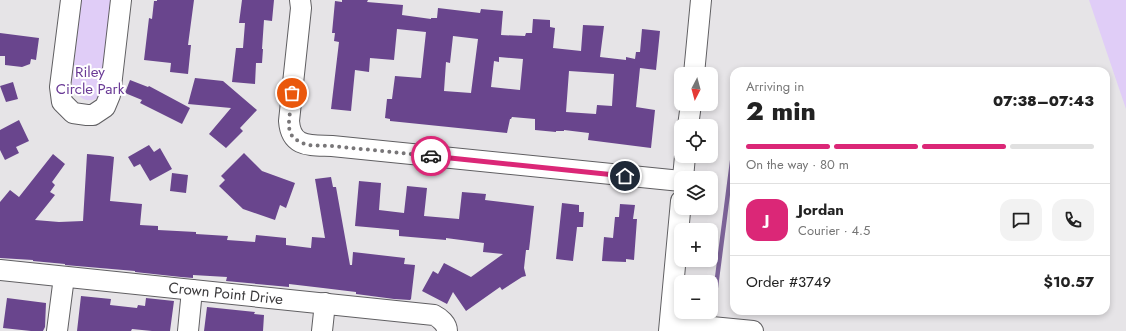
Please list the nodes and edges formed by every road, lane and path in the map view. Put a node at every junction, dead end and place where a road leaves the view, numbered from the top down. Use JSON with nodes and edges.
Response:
{"nodes":[{"id":1,"x":71,"y":0,"type":"edge"},
{"id":2,"x":121,"y":0,"type":"edge"},
{"id":3,"x":300,"y":0,"type":"edge"},
{"id":4,"x":697,"y":0,"type":"edge"},
{"id":5,"x":694,"y":67,"type":"edge"},
{"id":6,"x":674,"y":181,"type":"edge"},
{"id":7,"x":680,"y":215,"type":"edge"},
{"id":8,"x":0,"y":270,"type":"edge"},
{"id":9,"x":64,"y":277,"type":"junction"},
{"id":10,"x":192,"y":290,"type":"junction"},
{"id":11,"x":325,"y":303,"type":"junction"},
{"id":12,"x":670,"y":327,"type":"edge"},
{"id":13,"x":447,"y":329,"type":"edge"},
{"id":14,"x":57,"y":331,"type":"edge"},
{"id":15,"x":188,"y":331,"type":"edge"},
{"id":16,"x":322,"y":331,"type":"edge"},
{"id":17,"x":753,"y":331,"type":"edge"}],
"edges":[{"from":1,"to":2,"type":"street"},
{"from":3,"to":6,"type":"street"},
{"from":4,"to":5,"type":"street"},
{"from":7,"to":12,"type":"street"},
{"from":8,"to":9,"type":"street","name":"Crown Point Drive"},
{"from":9,"to":10,"type":"street","name":"Crown Point Drive"},
{"from":9,"to":14,"type":"street"},
{"from":10,"to":11,"type":"street","name":"Crown Point Drive"},
{"from":10,"to":15,"type":"street"},
{"from":11,"to":13,"type":"street","name":"Crown Point Drive"},
{"from":11,"to":16,"type":"street"},
{"from":12,"to":17,"type":"street"}]}
